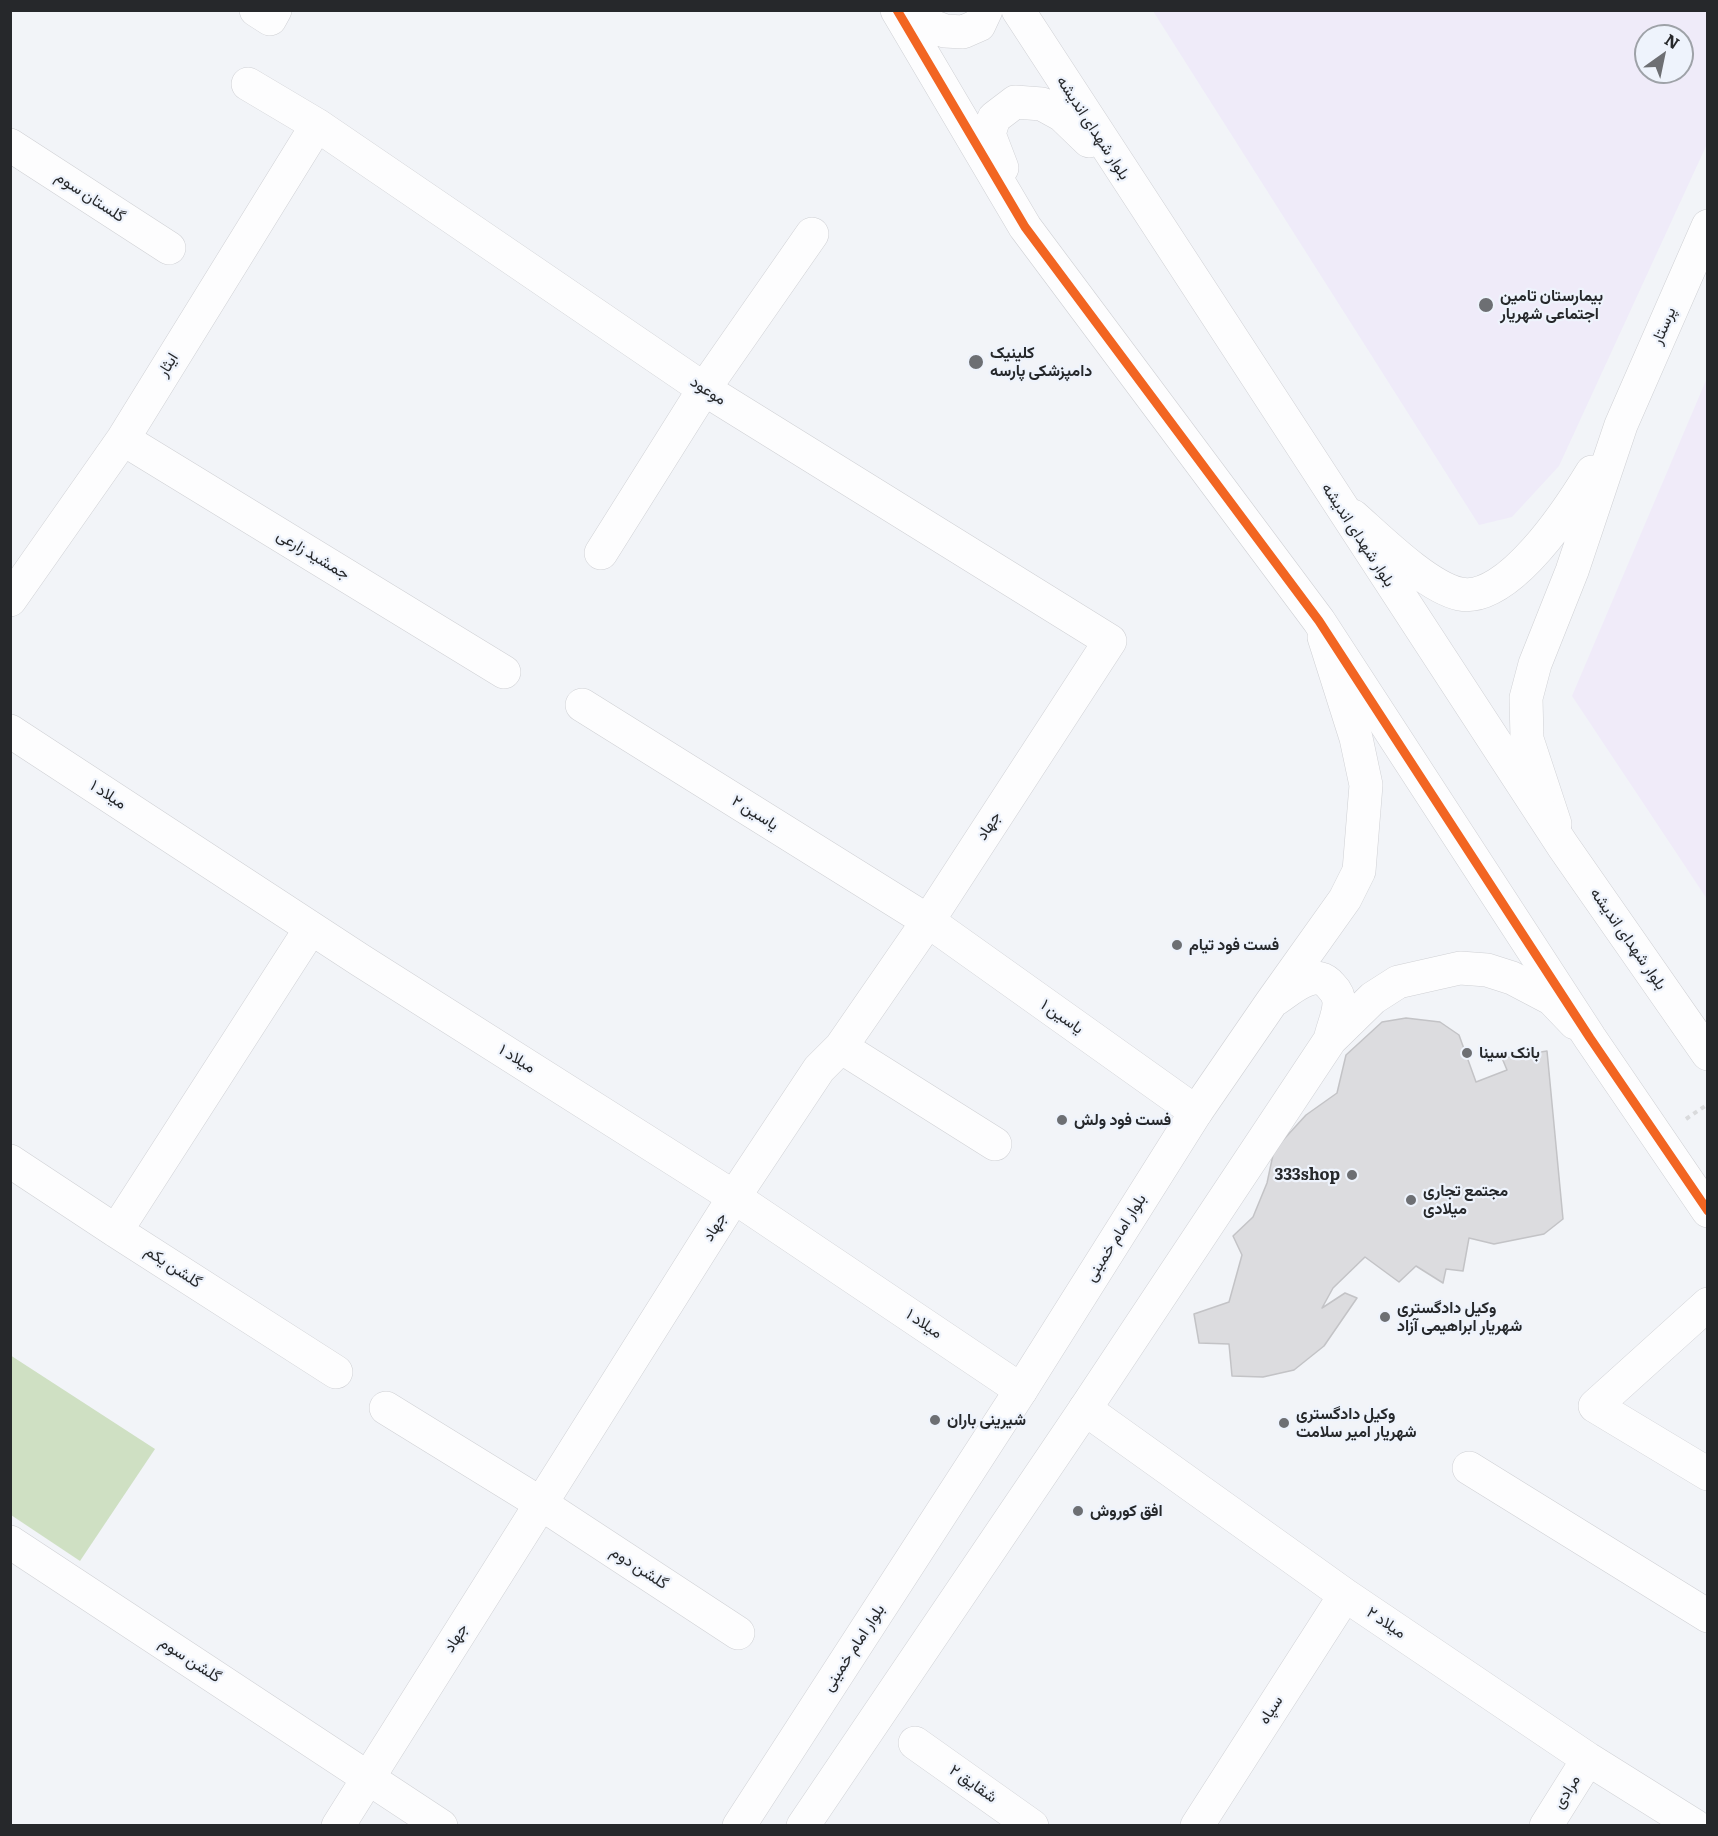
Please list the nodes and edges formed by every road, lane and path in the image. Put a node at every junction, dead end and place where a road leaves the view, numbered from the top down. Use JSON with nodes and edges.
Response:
{"nodes":[{"id":1,"x":897,"y":10,"type":"edge"},
{"id":2,"x":913,"y":10,"type":"edge"},
{"id":3,"x":986,"y":10,"type":"edge"},
{"id":4,"x":1017,"y":10,"type":"edge"},
{"id":5,"x":248,"y":84,"type":"dead end"},
{"id":6,"x":317,"y":125,"type":"junction"},
{"id":7,"x":10,"y":145,"type":"edge"},
{"id":8,"x":1128,"y":182,"type":"junction"},
{"id":9,"x":1707,"y":226,"type":"edge"},
{"id":10,"x":1025,"y":227,"type":"junction"},
{"id":11,"x":812,"y":234,"type":"dead end"},
{"id":12,"x":169,"y":248,"type":"dead end"},
{"id":13,"x":704,"y":389,"type":"junction"},
{"id":14,"x":1622,"y":425,"type":"junction"},
{"id":15,"x":123,"y":439,"type":"junction"},
{"id":16,"x":1337,"y":502,"type":"junction"},
{"id":17,"x":601,"y":553,"type":"dead end"},
{"id":18,"x":10,"y":600,"type":"edge"},
{"id":19,"x":1319,"y":621,"type":"junction"},
{"id":20,"x":1110,"y":641,"type":"joint"},
{"id":21,"x":504,"y":672,"type":"dead end"},
{"id":22,"x":582,"y":705,"type":"dead end"},
{"id":23,"x":10,"y":732,"type":"edge"},
{"id":24,"x":1563,"y":846,"type":"junction"},
{"id":25,"x":928,"y":921,"type":"junction"},
{"id":26,"x":312,"y":928,"type":"junction"},
{"id":27,"x":1271,"y":1003,"type":"junction"},
{"id":28,"x":1590,"y":1038,"type":"junction"},
{"id":29,"x":1330,"y":1040,"type":"junction"},
{"id":30,"x":841,"y":1047,"type":"junction"},
{"id":31,"x":1707,"y":1054,"type":"edge"},
{"id":32,"x":1196,"y":1112,"type":"junction"},
{"id":33,"x":995,"y":1144,"type":"dead end"},
{"id":34,"x":10,"y":1161,"type":"edge"},
{"id":35,"x":734,"y":1197,"type":"junction"},
{"id":36,"x":1707,"y":1211,"type":"edge"},
{"id":37,"x":116,"y":1231,"type":"junction"},
{"id":38,"x":1707,"y":1304,"type":"edge"},
{"id":39,"x":336,"y":1372,"type":"dead end"},
{"id":40,"x":1021,"y":1390,"type":"junction"},
{"id":41,"x":386,"y":1408,"type":"dead end"},
{"id":42,"x":1085,"y":1408,"type":"junction"},
{"id":43,"x":1469,"y":1468,"type":"dead end"},
{"id":44,"x":1707,"y":1474,"type":"edge"},
{"id":45,"x":540,"y":1503,"type":"junction"},
{"id":46,"x":10,"y":1542,"type":"edge"},
{"id":47,"x":1345,"y":1595,"type":"junction"},
{"id":48,"x":1707,"y":1616,"type":"edge"},
{"id":49,"x":738,"y":1633,"type":"dead end"},
{"id":50,"x":915,"y":1743,"type":"dead end"},
{"id":51,"x":1588,"y":1759,"type":"junction"},
{"id":52,"x":370,"y":1778,"type":"junction"},
{"id":53,"x":338,"y":1826,"type":"edge"},
{"id":54,"x":441,"y":1826,"type":"edge"},
{"id":55,"x":740,"y":1826,"type":"edge"},
{"id":56,"x":803,"y":1826,"type":"edge"},
{"id":57,"x":1032,"y":1826,"type":"edge"},
{"id":58,"x":1197,"y":1826,"type":"edge"},
{"id":59,"x":1546,"y":1826,"type":"edge"},
{"id":60,"x":1695,"y":1826,"type":"edge"}],
"edges":[{"from":1,"to":10,"type":"street"},
{"from":2,"to":3,"type":"street"},
{"from":4,"to":8,"type":"street","name":"بلوار شهدای اندیشه"},
{"from":5,"to":6,"type":"street","name":"موعود"},
{"from":6,"to":13,"type":"street","name":"موعود"},
{"from":6,"to":15,"type":"street","name":"ایثار"},
{"from":7,"to":12,"type":"street","name":"گلستان سوم"},
{"from":8,"to":10,"type":"street"},
{"from":8,"to":16,"type":"street","name":"بلوار شهدای اندیشه"},
{"from":9,"to":14,"type":"street","name":"پرستار"},
{"from":10,"to":19,"type":"street"},
{"from":11,"to":13,"type":"street"},
{"from":13,"to":17,"type":"street"},
{"from":13,"to":20,"type":"street","name":"موعود"},
{"from":14,"to":16,"type":"street"},
{"from":14,"to":24,"type":"street"},
{"from":15,"to":18,"type":"street","name":"ایثار"},
{"from":15,"to":21,"type":"street","name":"جمشید زارعی"},
{"from":16,"to":24,"type":"street","name":"بلوار شهدای اندیشه"},
{"from":19,"to":27,"type":"street","name":"بلوار امام خمینی"},
{"from":19,"to":28,"type":"street"},
{"from":20,"to":25,"type":"street","name":"جهاد"},
{"from":22,"to":25,"type":"street","name":"یاسین ۲"},
{"from":23,"to":26,"type":"street","name":"میلاد ۱"},
{"from":24,"to":31,"type":"street","name":"بلوار شهدای اندیشه"},
{"from":25,"to":30,"type":"street","name":"جهاد"},
{"from":25,"to":32,"type":"street","name":"یاسین ۱"},
{"from":26,"to":35,"type":"street","name":"میلاد ۱"},
{"from":26,"to":37,"type":"street"},
{"from":27,"to":29,"type":"street"},
{"from":27,"to":32,"type":"street","name":"بلوار امام خمینی"},
{"from":28,"to":29,"type":"street"},
{"from":28,"to":36,"type":"street"},
{"from":29,"to":42,"type":"street"},
{"from":30,"to":33,"type":"street"},
{"from":30,"to":35,"type":"street","name":"جهاد"},
{"from":32,"to":40,"type":"street","name":"بلوار امام خمینی"},
{"from":34,"to":37,"type":"street","name":"گلشن یکم"},
{"from":35,"to":40,"type":"street","name":"میلاد ۱"},
{"from":35,"to":45,"type":"street","name":"جهاد"},
{"from":37,"to":39,"type":"street","name":"گلشن یکم"},
{"from":38,"to":44,"type":"street"},
{"from":40,"to":55,"type":"street","name":"بلوار امام خمینی"},
{"from":41,"to":45,"type":"street"},
{"from":42,"to":47,"type":"street","name":"میلاد ۲"},
{"from":42,"to":56,"type":"street"},
{"from":43,"to":48,"type":"street"},
{"from":45,"to":49,"type":"street","name":"گلشن دوم"},
{"from":45,"to":52,"type":"street","name":"جهاد"},
{"from":46,"to":52,"type":"street","name":"گلشن سوم"},
{"from":47,"to":51,"type":"street","name":"میلاد ۲"},
{"from":47,"to":58,"type":"street","name":"سپاه"},
{"from":50,"to":57,"type":"street","name":"شقایق ۲"},
{"from":51,"to":59,"type":"street","name":"مرادی"},
{"from":51,"to":60,"type":"street","name":"میلاد ۲"},
{"from":52,"to":53,"type":"street","name":"جهاد"},
{"from":52,"to":54,"type":"street","name":"گلشن سوم"}]}
